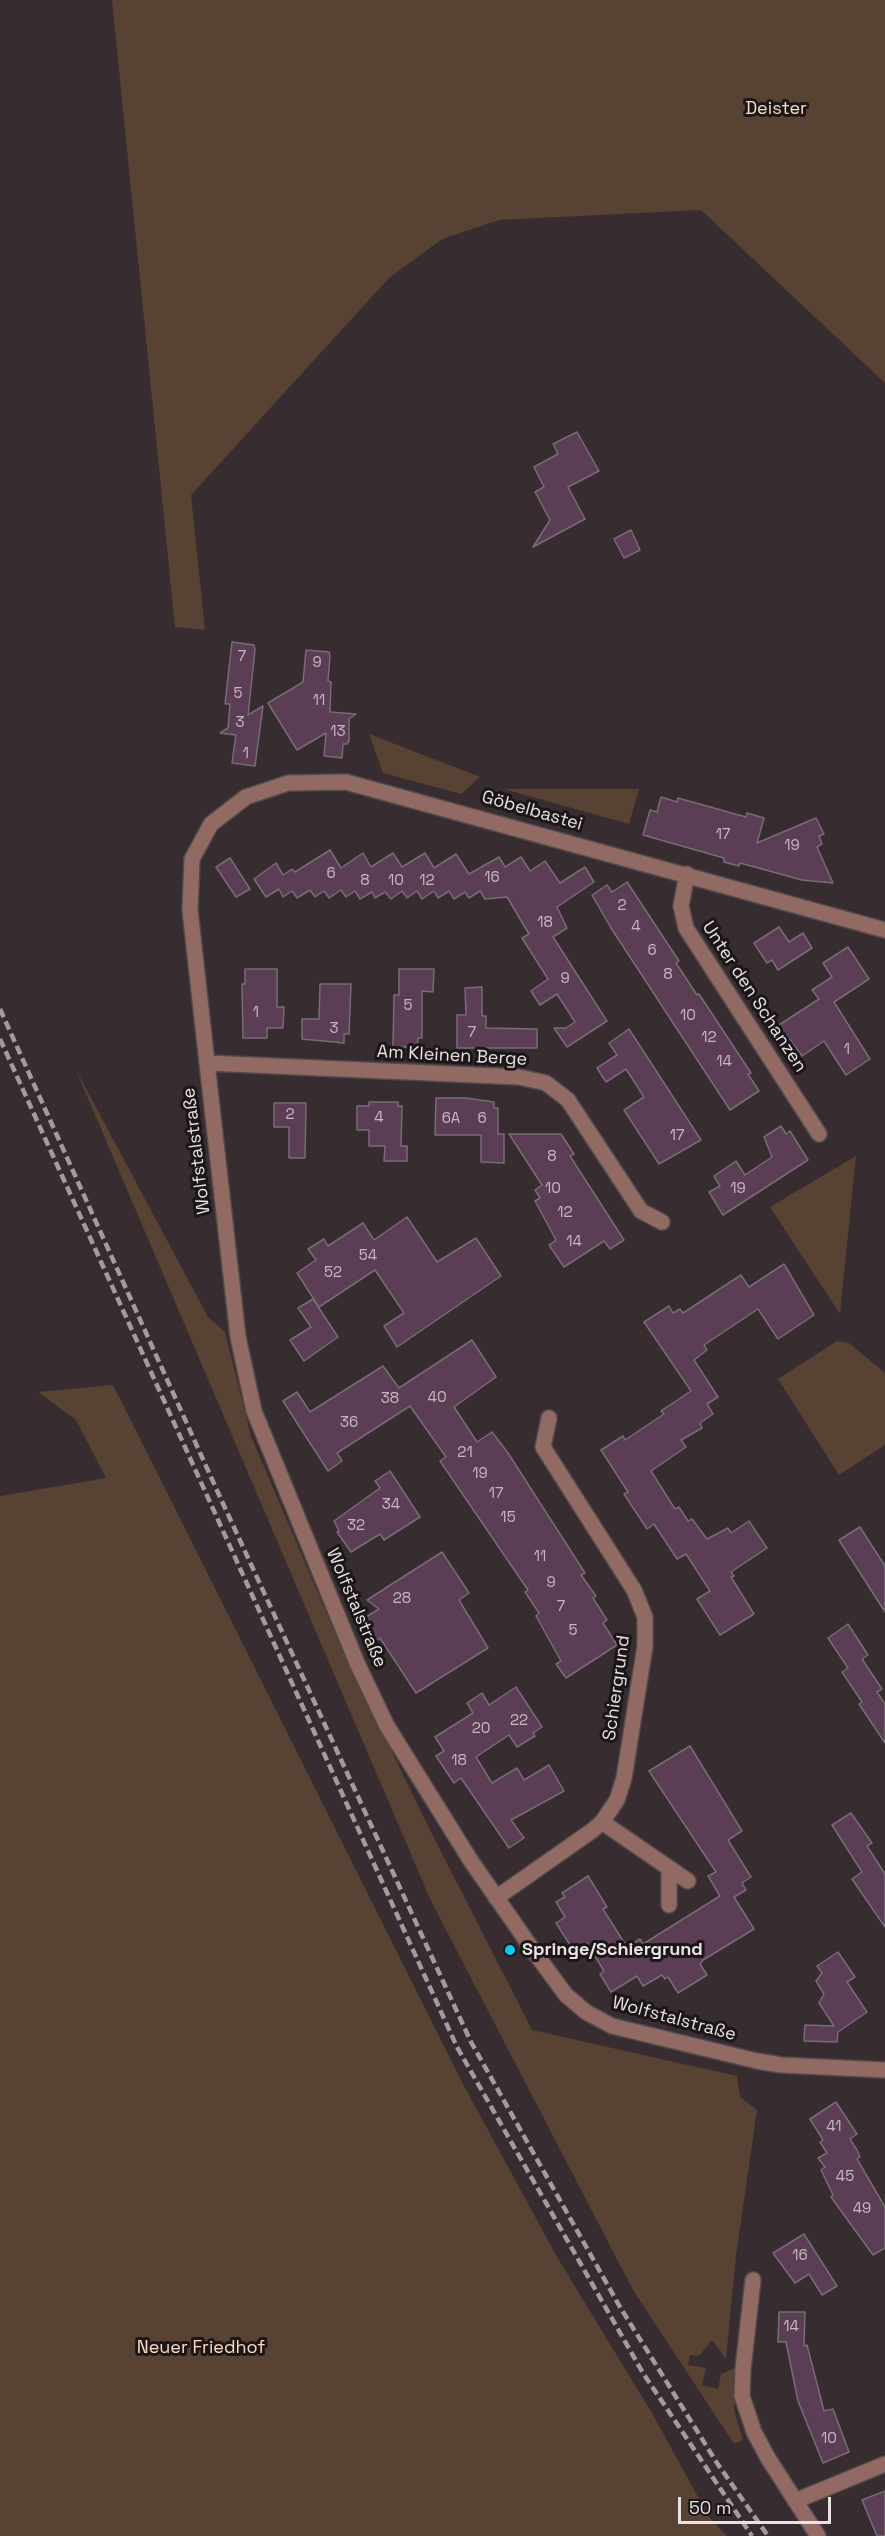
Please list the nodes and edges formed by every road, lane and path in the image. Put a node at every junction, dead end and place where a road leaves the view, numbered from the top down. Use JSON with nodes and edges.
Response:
{"nodes":[{"id":1,"x":192,"y":859,"type":"joint"},
{"id":2,"x":687,"y":874,"type":"junction"},
{"id":3,"x":885,"y":930,"type":"edge"},
{"id":4,"x":207,"y":1063,"type":"junction"},
{"id":5,"x":819,"y":1134,"type":"dead end"},
{"id":6,"x":662,"y":1222,"type":"dead end"},
{"id":7,"x":549,"y":1418,"type":"dead end"},
{"id":8,"x":602,"y":1822,"type":"junction"},
{"id":9,"x":669,"y":1868,"type":"junction"},
{"id":10,"x":688,"y":1881,"type":"dead end"},
{"id":11,"x":496,"y":1898,"type":"junction"},
{"id":12,"x":669,"y":1905,"type":"dead end"},
{"id":13,"x":885,"y":2070,"type":"edge"},
{"id":14,"x":753,"y":2280,"type":"dead end"},
{"id":15,"x":885,"y":2463,"type":"edge"},
{"id":16,"x":795,"y":2501,"type":"junction"},
{"id":17,"x":818,"y":2536,"type":"edge"}],
"edges":[{"from":1,"to":2,"type":"street","name":"Göbelbastei"},
{"from":1,"to":4,"type":"street","name":"Wolfstalstraße"},
{"from":2,"to":3,"type":"street","name":"Göbelbastei"},
{"from":2,"to":5,"type":"street","name":"Unter den Schanzen"},
{"from":4,"to":6,"type":"street","name":"Am Kleinen Berge"},
{"from":4,"to":11,"type":"street","name":"Wolfstalstraße"},
{"from":7,"to":8,"type":"street","name":"Schiergrund"},
{"from":8,"to":9,"type":"street"},
{"from":8,"to":11,"type":"street","name":"Schiergrund"},
{"from":9,"to":10,"type":"street"},
{"from":9,"to":12,"type":"street"},
{"from":11,"to":13,"type":"street","name":"Wolfstalstraße"},
{"from":14,"to":16,"type":"street"},
{"from":15,"to":16,"type":"street"},
{"from":16,"to":17,"type":"street"}]}
